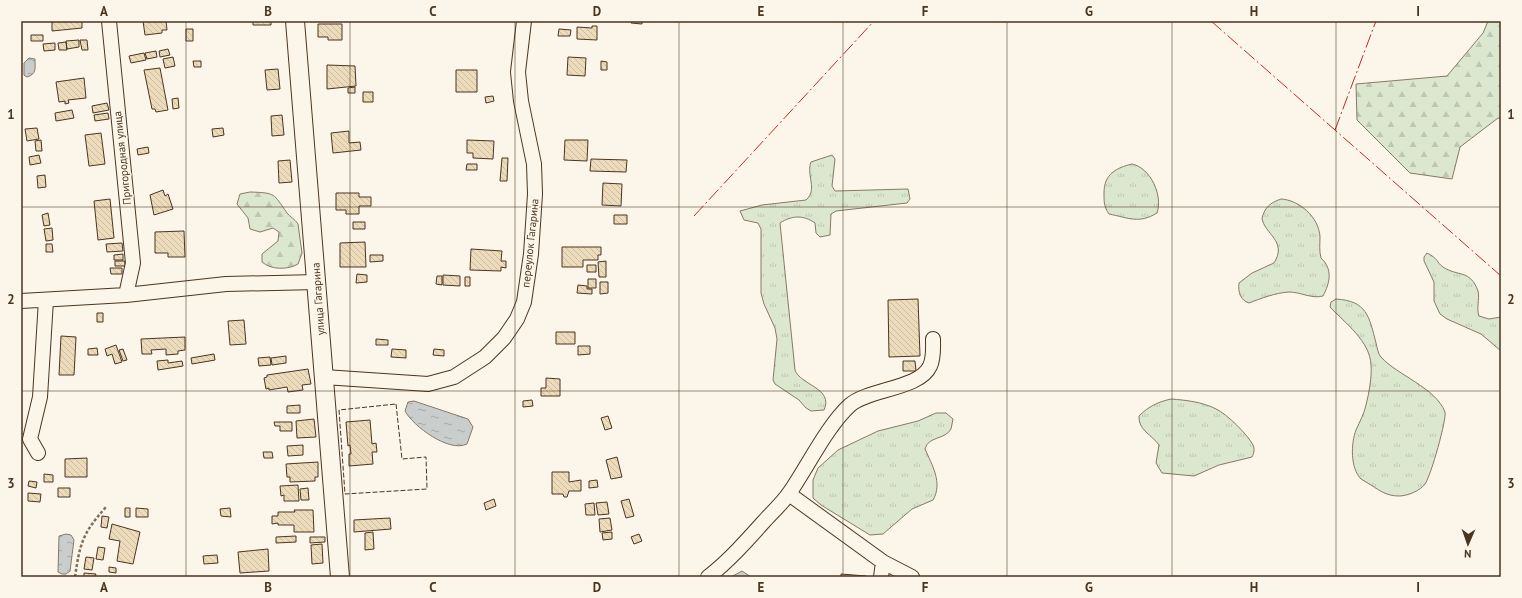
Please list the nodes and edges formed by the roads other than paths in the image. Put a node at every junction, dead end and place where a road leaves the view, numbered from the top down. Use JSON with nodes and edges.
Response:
{"nodes":[{"id":1,"x":109,"y":21,"type":"edge"},
{"id":2,"x":295,"y":21,"type":"edge"},
{"id":3,"x":524,"y":21,"type":"edge"},
{"id":4,"x":317,"y":282,"type":"junction"},
{"id":5,"x":126,"y":295,"type":"junction"},
{"id":6,"x":46,"y":300,"type":"junction"},
{"id":7,"x":21,"y":301,"type":"edge"},
{"id":8,"x":933,"y":339,"type":"dead end"},
{"id":9,"x":324,"y":377,"type":"junction"},
{"id":10,"x":38,"y":453,"type":"dead end"},
{"id":11,"x":789,"y":494,"type":"junction"},
{"id":12,"x":883,"y":562,"type":"junction"},
{"id":13,"x":340,"y":577,"type":"edge"},
{"id":14,"x":708,"y":577,"type":"edge"},
{"id":15,"x":881,"y":577,"type":"edge"},
{"id":16,"x":912,"y":577,"type":"edge"}],
"edges":[{"from":1,"to":5,"type":"street","name":"Пригородная улица"},
{"from":2,"to":4,"type":"main road","name":"улица Гагарина"},
{"from":3,"to":9,"type":"street","name":"переулок Гагарина"},
{"from":4,"to":5,"type":"street"},
{"from":4,"to":9,"type":"main road","name":"улица Гагарина"},
{"from":5,"to":6,"type":"street"},
{"from":6,"to":7,"type":"street"},
{"from":6,"to":10,"type":"street"},
{"from":8,"to":11,"type":"street"},
{"from":9,"to":13,"type":"main road","name":"улица Гагарина"},
{"from":11,"to":12,"type":"street"},
{"from":11,"to":14,"type":"street"},
{"from":12,"to":15,"type":"street"},
{"from":12,"to":16,"type":"street"}]}
